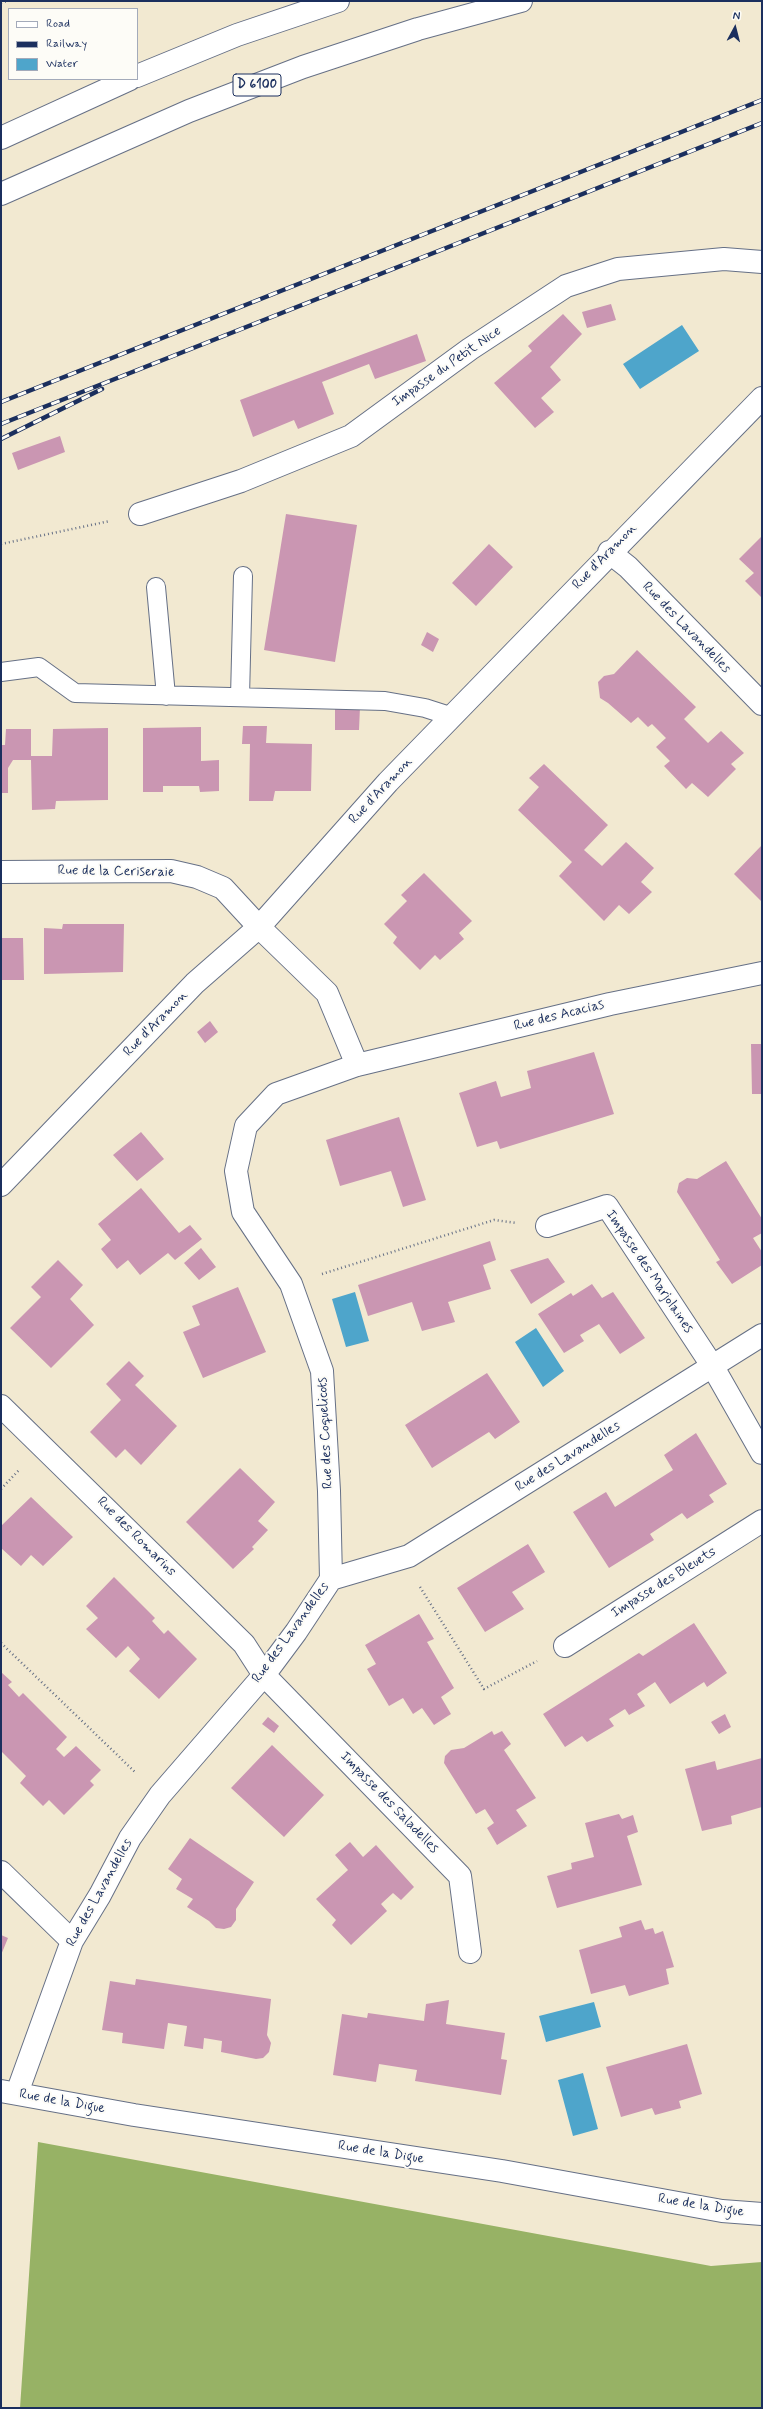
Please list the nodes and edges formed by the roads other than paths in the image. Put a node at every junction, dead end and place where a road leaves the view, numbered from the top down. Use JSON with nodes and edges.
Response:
{"nodes":[{"id":1,"x":338,"y":1,"type":"edge"},
{"id":2,"x":521,"y":1,"type":"edge"},
{"id":3,"x":138,"y":76,"type":"edge"},
{"id":4,"x":128,"y":80,"type":"edge"},
{"id":5,"x":1,"y":138,"type":"edge"},
{"id":6,"x":1,"y":194,"type":"edge"},
{"id":7,"x":762,"y":262,"type":"edge"},
{"id":8,"x":762,"y":398,"type":"edge"},
{"id":9,"x":140,"y":514,"type":"road end"},
{"id":10,"x":609,"y":552,"type":"junction"},
{"id":11,"x":243,"y":576,"type":"dead end"},
{"id":12,"x":156,"y":587,"type":"dead end"},
{"id":13,"x":1,"y":672,"type":"edge"},
{"id":14,"x":166,"y":696,"type":"junction"},
{"id":15,"x":240,"y":697,"type":"junction"},
{"id":16,"x":762,"y":704,"type":"edge"},
{"id":17,"x":453,"y":717,"type":"junction"},
{"id":18,"x":1,"y":872,"type":"edge"},
{"id":19,"x":259,"y":927,"type":"junction"},
{"id":20,"x":762,"y":973,"type":"edge"},
{"id":21,"x":357,"y":1065,"type":"junction"},
{"id":22,"x":1,"y":1185,"type":"edge"},
{"id":23,"x":547,"y":1226,"type":"road end"},
{"id":24,"x":762,"y":1335,"type":"edge"},
{"id":25,"x":713,"y":1367,"type":"junction"},
{"id":26,"x":1,"y":1406,"type":"edge"},
{"id":27,"x":762,"y":1453,"type":"edge"},
{"id":28,"x":762,"y":1521,"type":"edge"},
{"id":29,"x":331,"y":1579,"type":"junction"},
{"id":30,"x":565,"y":1646,"type":"road end"},
{"id":31,"x":264,"y":1675,"type":"junction"},
{"id":32,"x":1,"y":1872,"type":"edge"},
{"id":33,"x":72,"y":1941,"type":"junction"},
{"id":34,"x":470,"y":1952,"type":"dead end"},
{"id":35,"x":9,"y":2092,"type":"edge"},
{"id":36,"x":762,"y":2214,"type":"edge"}],
"edges":[{"from":1,"to":3,"type":"street"},
{"from":2,"to":6,"type":"street","number":"D 6100"},
{"from":4,"to":5,"type":"street"},
{"from":7,"to":9,"type":"street","name":"Impasse du Petit Nice"},
{"from":8,"to":10,"type":"street","name":"Rue d'Aramon"},
{"from":10,"to":16,"type":"street","name":"Rue des Lavandelles"},
{"from":10,"to":17,"type":"street","name":"Rue d'Aramon"},
{"from":11,"to":15,"type":"lane"},
{"from":12,"to":14,"type":"lane"},
{"from":13,"to":14,"type":"lane"},
{"from":14,"to":15,"type":"lane"},
{"from":15,"to":17,"type":"lane"},
{"from":17,"to":19,"type":"street","name":"Rue d'Aramon"},
{"from":18,"to":19,"type":"street","name":"Rue de la Ceriseraie"},
{"from":19,"to":21,"type":"street","name":"Rue de la Ceriseraie"},
{"from":19,"to":22,"type":"street","name":"Rue d'Aramon"},
{"from":20,"to":21,"type":"street","name":"Rue des Acacias"},
{"from":21,"to":29,"type":"street","name":"Rue des Coquelicots"},
{"from":23,"to":25,"type":"street","name":"Impasse des Marjolaines"},
{"from":24,"to":25,"type":"street","name":"Rue des Lavandelles"},
{"from":25,"to":27,"type":"street"},
{"from":25,"to":29,"type":"street","name":"Rue des Lavandelles"},
{"from":26,"to":31,"type":"street","name":"Rue des Romarins"},
{"from":28,"to":30,"type":"street","name":"Impasse des Bleuets"},
{"from":29,"to":31,"type":"street","name":"Rue des Lavandelles"},
{"from":31,"to":33,"type":"street","name":"Rue des Lavandelles"},
{"from":31,"to":34,"type":"street","name":"Impasse des Saladelles"},
{"from":32,"to":33,"type":"street"},
{"from":33,"to":35,"type":"street","name":"Rue des Lavandelles"},
{"from":35,"to":36,"type":"street","name":"Rue de la Digue"}]}
